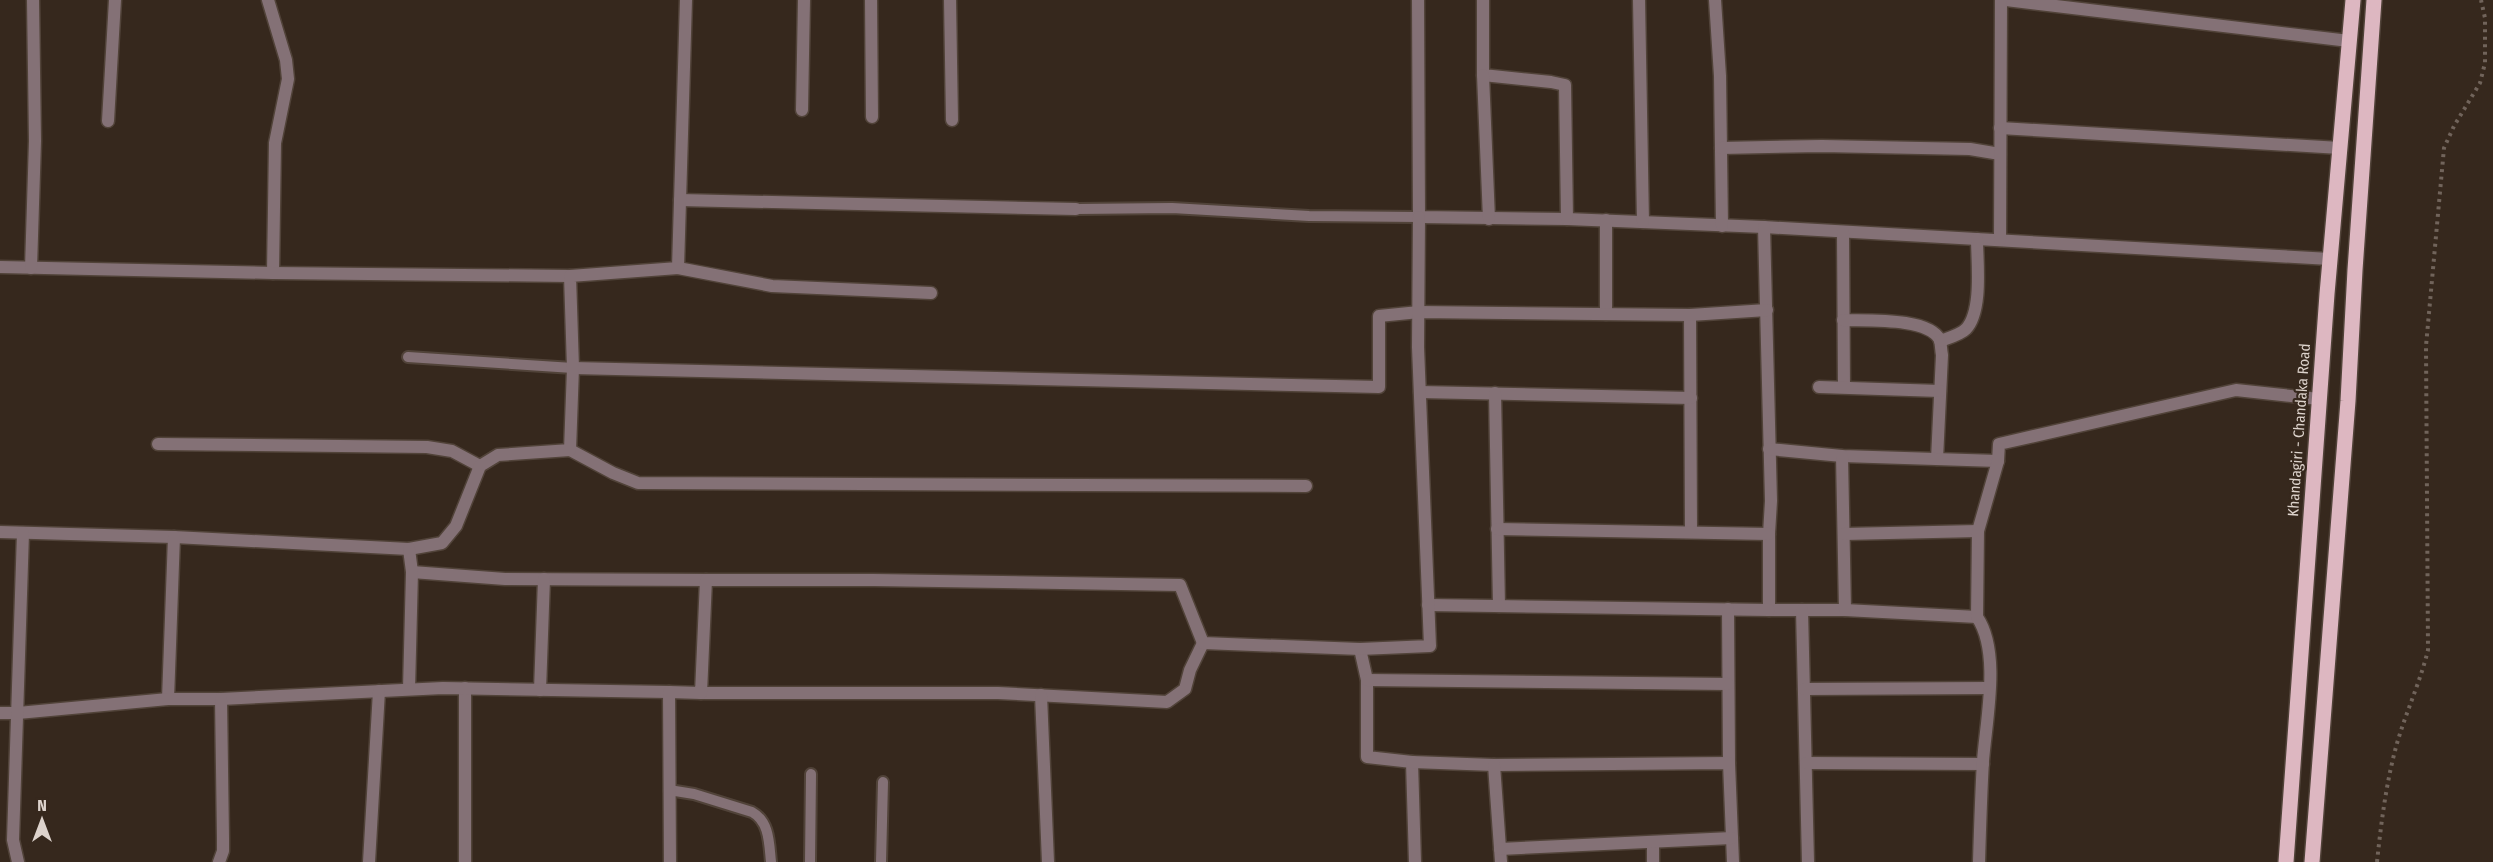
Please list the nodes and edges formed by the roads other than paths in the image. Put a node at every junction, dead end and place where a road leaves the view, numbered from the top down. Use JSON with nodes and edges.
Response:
{"nodes":[{"id":1,"x":33,"y":0,"type":"edge"},
{"id":2,"x":115,"y":0,"type":"edge"},
{"id":3,"x":268,"y":0,"type":"edge"},
{"id":4,"x":686,"y":0,"type":"edge"},
{"id":5,"x":804,"y":0,"type":"edge"},
{"id":6,"x":871,"y":0,"type":"edge"},
{"id":7,"x":950,"y":0,"type":"edge"},
{"id":8,"x":1418,"y":0,"type":"edge"},
{"id":9,"x":1483,"y":0,"type":"edge"},
{"id":10,"x":1639,"y":0,"type":"edge"},
{"id":11,"x":1715,"y":0,"type":"edge"},
{"id":12,"x":2003,"y":0,"type":"edge"},
{"id":13,"x":2353,"y":0,"type":"edge"},
{"id":14,"x":2374,"y":0,"type":"edge"},
{"id":15,"x":2349,"y":41,"type":"junction"},
{"id":16,"x":1483,"y":75,"type":"junction"},
{"id":17,"x":802,"y":110,"type":"dead end"},
{"id":18,"x":872,"y":117,"type":"dead end"},
{"id":19,"x":952,"y":120,"type":"dead end"},
{"id":20,"x":108,"y":122,"type":"dead end"},
{"id":21,"x":2000,"y":128,"type":"junction"},
{"id":22,"x":1721,"y":148,"type":"junction"},
{"id":23,"x":2340,"y":148,"type":"junction"},
{"id":24,"x":2000,"y":154,"type":"junction"},
{"id":25,"x":680,"y":200,"type":"junction"},
{"id":26,"x":1076,"y":209,"type":"joint"},
{"id":27,"x":1419,"y":217,"type":"junction"},
{"id":28,"x":1489,"y":219,"type":"junction"},
{"id":29,"x":1567,"y":219,"type":"junction"},
{"id":30,"x":1606,"y":220,"type":"junction"},
{"id":31,"x":1643,"y":222,"type":"junction"},
{"id":32,"x":1722,"y":226,"type":"junction"},
{"id":33,"x":1764,"y":227,"type":"junction"},
{"id":34,"x":1843,"y":232,"type":"junction"},
{"id":35,"x":1977,"y":238,"type":"junction"},
{"id":36,"x":2000,"y":240,"type":"junction"},
{"id":37,"x":2330,"y":259,"type":"junction"},
{"id":38,"x":0,"y":267,"type":"edge"},
{"id":39,"x":31,"y":268,"type":"junction"},
{"id":40,"x":678,"y":268,"type":"junction"},
{"id":41,"x":273,"y":273,"type":"junction"},
{"id":42,"x":570,"y":276,"type":"junction"},
{"id":43,"x":931,"y":293,"type":"dead end"},
{"id":44,"x":1767,"y":310,"type":"junction"},
{"id":45,"x":1419,"y":312,"type":"junction"},
{"id":46,"x":1606,"y":314,"type":"junction"},
{"id":47,"x":1690,"y":315,"type":"junction"},
{"id":48,"x":1843,"y":320,"type":"junction"},
{"id":49,"x":1940,"y":341,"type":"junction"},
{"id":50,"x":408,"y":357,"type":"dead end"},
{"id":51,"x":573,"y":368,"type":"junction"},
{"id":52,"x":1819,"y":387,"type":"dead end"},
{"id":53,"x":1844,"y":387,"type":"junction"},
{"id":54,"x":1940,"y":391,"type":"junction"},
{"id":55,"x":1420,"y":392,"type":"junction"},
{"id":56,"x":1495,"y":393,"type":"junction"},
{"id":57,"x":1691,"y":398,"type":"junction"},
{"id":58,"x":2319,"y":399,"type":"junction"},
{"id":59,"x":158,"y":444,"type":"dead end"},
{"id":60,"x":1769,"y":449,"type":"junction"},
{"id":61,"x":570,"y":450,"type":"junction"},
{"id":62,"x":1842,"y":456,"type":"junction"},
{"id":63,"x":1937,"y":459,"type":"junction"},
{"id":64,"x":1998,"y":461,"type":"junction"},
{"id":65,"x":480,"y":466,"type":"junction"},
{"id":66,"x":1306,"y":486,"type":"dead end"},
{"id":67,"x":2310,"y":525,"type":"junction"},
{"id":68,"x":2338,"y":527,"type":"junction"},
{"id":69,"x":1497,"y":529,"type":"junction"},
{"id":70,"x":1978,"y":531,"type":"junction"},
{"id":71,"x":0,"y":532,"type":"edge"},
{"id":72,"x":1691,"y":532,"type":"junction"},
{"id":73,"x":23,"y":533,"type":"junction"},
{"id":74,"x":1768,"y":534,"type":"junction"},
{"id":75,"x":1844,"y":534,"type":"junction"},
{"id":76,"x":174,"y":537,"type":"junction"},
{"id":77,"x":410,"y":549,"type":"junction"},
{"id":78,"x":412,"y":572,"type":"junction"},
{"id":79,"x":544,"y":579,"type":"junction"},
{"id":80,"x":706,"y":580,"type":"junction"},
{"id":81,"x":1428,"y":605,"type":"junction"},
{"id":82,"x":1499,"y":606,"type":"junction"},
{"id":83,"x":1728,"y":609,"type":"junction"},
{"id":84,"x":1769,"y":610,"type":"junction"},
{"id":85,"x":1802,"y":610,"type":"junction"},
{"id":86,"x":1845,"y":610,"type":"junction"},
{"id":87,"x":1977,"y":617,"type":"junction"},
{"id":88,"x":1203,"y":643,"type":"junction"},
{"id":89,"x":1360,"y":649,"type":"junction"},
{"id":90,"x":1367,"y":680,"type":"junction"},
{"id":91,"x":1728,"y":684,"type":"junction"},
{"id":92,"x":465,"y":688,"type":"junction"},
{"id":93,"x":1989,"y":688,"type":"junction"},
{"id":94,"x":1804,"y":689,"type":"junction"},
{"id":95,"x":408,"y":690,"type":"junction"},
{"id":96,"x":540,"y":690,"type":"junction"},
{"id":97,"x":379,"y":691,"type":"junction"},
{"id":98,"x":669,"y":692,"type":"junction"},
{"id":99,"x":701,"y":693,"type":"junction"},
{"id":100,"x":1041,"y":695,"type":"junction"},
{"id":101,"x":168,"y":699,"type":"junction"},
{"id":102,"x":221,"y":699,"type":"junction"},
{"id":103,"x":0,"y":713,"type":"edge"},
{"id":104,"x":18,"y":713,"type":"junction"},
{"id":105,"x":1412,"y":762,"type":"junction"},
{"id":106,"x":1729,"y":763,"type":"junction"},
{"id":107,"x":1806,"y":763,"type":"junction"},
{"id":108,"x":1983,"y":764,"type":"junction"},
{"id":109,"x":1494,"y":765,"type":"junction"},
{"id":110,"x":811,"y":774,"type":"dead end"},
{"id":111,"x":883,"y":782,"type":"dead end"},
{"id":112,"x":669,"y":790,"type":"junction"},
{"id":113,"x":1732,"y":838,"type":"junction"},
{"id":114,"x":1653,"y":842,"type":"junction"},
{"id":115,"x":1500,"y":856,"type":"edge"},
{"id":116,"x":18,"y":862,"type":"edge"},
{"id":117,"x":219,"y":862,"type":"edge"},
{"id":118,"x":369,"y":862,"type":"edge"},
{"id":119,"x":465,"y":862,"type":"edge"},
{"id":120,"x":670,"y":862,"type":"edge"},
{"id":121,"x":771,"y":862,"type":"edge"},
{"id":122,"x":810,"y":862,"type":"edge"},
{"id":123,"x":881,"y":862,"type":"edge"},
{"id":124,"x":1048,"y":862,"type":"edge"},
{"id":125,"x":1415,"y":862,"type":"edge"},
{"id":126,"x":1653,"y":862,"type":"edge"},
{"id":127,"x":1733,"y":862,"type":"edge"},
{"id":128,"x":1808,"y":862,"type":"edge"},
{"id":129,"x":1979,"y":862,"type":"edge"},
{"id":130,"x":2286,"y":862,"type":"edge"},
{"id":131,"x":2312,"y":862,"type":"edge"}],
"edges":[{"from":1,"to":39,"type":"street"},
{"from":2,"to":20,"type":"street"},
{"from":3,"to":41,"type":"street"},
{"from":4,"to":25,"type":"street"},
{"from":5,"to":17,"type":"street"},
{"from":6,"to":18,"type":"street"},
{"from":7,"to":19,"type":"street"},
{"from":8,"to":27,"type":"street"},
{"from":9,"to":16,"type":"street"},
{"from":10,"to":31,"type":"street"},
{"from":11,"to":22,"type":"street"},
{"from":12,"to":15,"type":"street"},
{"from":12,"to":21,"type":"street"},
{"from":13,"to":15,"type":"main road","name":"Khandagiri - Chandaka Road"},
{"from":14,"to":68,"type":"main road"},
{"from":15,"to":23,"type":"main road","name":"Khandagiri - Chandaka Road"},
{"from":16,"to":28,"type":"street"},
{"from":16,"to":29,"type":"street"},
{"from":21,"to":23,"type":"street"},
{"from":21,"to":24,"type":"street"},
{"from":22,"to":24,"type":"street"},
{"from":22,"to":32,"type":"street"},
{"from":23,"to":37,"type":"main road","name":"Khandagiri - Chandaka Road"},
{"from":24,"to":36,"type":"street"},
{"from":25,"to":26,"type":"street"},
{"from":25,"to":40,"type":"street"},
{"from":26,"to":27,"type":"lane"},
{"from":27,"to":28,"type":"street"},
{"from":27,"to":45,"type":"street"},
{"from":28,"to":29,"type":"street"},
{"from":29,"to":30,"type":"street"},
{"from":30,"to":31,"type":"street"},
{"from":30,"to":46,"type":"street"},
{"from":31,"to":32,"type":"street"},
{"from":32,"to":33,"type":"street"},
{"from":33,"to":34,"type":"street"},
{"from":33,"to":44,"type":"street"},
{"from":34,"to":35,"type":"street"},
{"from":34,"to":48,"type":"street"},
{"from":35,"to":36,"type":"street"},
{"from":35,"to":49,"type":"street"},
{"from":36,"to":37,"type":"street"},
{"from":37,"to":58,"type":"main road","name":"Khandagiri - Chandaka Road"},
{"from":38,"to":39,"type":"street"},
{"from":39,"to":41,"type":"street"},
{"from":40,"to":42,"type":"street"},
{"from":40,"to":43,"type":"street"},
{"from":41,"to":42,"type":"street"},
{"from":42,"to":51,"type":"street"},
{"from":44,"to":47,"type":"street"},
{"from":44,"to":60,"type":"street"},
{"from":45,"to":46,"type":"street"},
{"from":45,"to":51,"type":"street"},
{"from":45,"to":55,"type":"street"},
{"from":46,"to":47,"type":"street"},
{"from":47,"to":57,"type":"street"},
{"from":48,"to":49,"type":"street"},
{"from":48,"to":53,"type":"street"},
{"from":49,"to":54,"type":"street"},
{"from":50,"to":51,"type":"lane"},
{"from":51,"to":61,"type":"street"},
{"from":52,"to":53,"type":"street"},
{"from":53,"to":54,"type":"street"},
{"from":54,"to":63,"type":"street"},
{"from":55,"to":56,"type":"street"},
{"from":55,"to":81,"type":"street"},
{"from":56,"to":57,"type":"street"},
{"from":56,"to":69,"type":"street"},
{"from":57,"to":72,"type":"street"},
{"from":58,"to":64,"type":"street"},
{"from":58,"to":67,"type":"main road","name":"Khandagiri - Chandaka Road"},
{"from":59,"to":65,"type":"street"},
{"from":60,"to":62,"type":"street"},
{"from":60,"to":74,"type":"street"},
{"from":61,"to":65,"type":"street"},
{"from":61,"to":66,"type":"street"},
{"from":62,"to":63,"type":"street"},
{"from":62,"to":75,"type":"street"},
{"from":63,"to":64,"type":"street"},
{"from":64,"to":70,"type":"street"},
{"from":65,"to":77,"type":"street"},
{"from":67,"to":68,"type":"main road"},
{"from":67,"to":130,"type":"main road","name":"Khandagiri - Chandaka Road"},
{"from":68,"to":131,"type":"main road"},
{"from":69,"to":72,"type":"street"},
{"from":69,"to":82,"type":"street"},
{"from":70,"to":75,"type":"street"},
{"from":70,"to":87,"type":"street"},
{"from":71,"to":73,"type":"street"},
{"from":72,"to":74,"type":"street"},
{"from":73,"to":76,"type":"street"},
{"from":73,"to":104,"type":"street"},
{"from":74,"to":84,"type":"street"},
{"from":75,"to":86,"type":"street"},
{"from":76,"to":77,"type":"street"},
{"from":76,"to":101,"type":"street"},
{"from":77,"to":78,"type":"street"},
{"from":78,"to":79,"type":"street"},
{"from":78,"to":95,"type":"street"},
{"from":79,"to":80,"type":"street"},
{"from":79,"to":96,"type":"street"},
{"from":80,"to":88,"type":"street"},
{"from":80,"to":99,"type":"street"},
{"from":81,"to":82,"type":"street"},
{"from":81,"to":89,"type":"street"},
{"from":82,"to":83,"type":"street"},
{"from":83,"to":84,"type":"street"},
{"from":83,"to":91,"type":"street"},
{"from":84,"to":85,"type":"street"},
{"from":85,"to":86,"type":"street"},
{"from":85,"to":94,"type":"street"},
{"from":86,"to":87,"type":"street"},
{"from":87,"to":93,"type":"street"},
{"from":88,"to":89,"type":"street"},
{"from":88,"to":100,"type":"street"},
{"from":89,"to":90,"type":"street"},
{"from":90,"to":91,"type":"street"},
{"from":90,"to":105,"type":"street"},
{"from":91,"to":106,"type":"street"},
{"from":92,"to":95,"type":"street"},
{"from":92,"to":96,"type":"street"},
{"from":92,"to":119,"type":"street"},
{"from":93,"to":94,"type":"street"},
{"from":93,"to":108,"type":"street"},
{"from":94,"to":107,"type":"street"},
{"from":95,"to":97,"type":"street"},
{"from":96,"to":98,"type":"street"},
{"from":97,"to":102,"type":"street"},
{"from":97,"to":118,"type":"street"},
{"from":98,"to":99,"type":"street"},
{"from":98,"to":112,"type":"street"},
{"from":99,"to":100,"type":"street"},
{"from":100,"to":124,"type":"street"},
{"from":101,"to":102,"type":"street"},
{"from":101,"to":104,"type":"street"},
{"from":102,"to":117,"type":"street"},
{"from":103,"to":104,"type":"street"},
{"from":104,"to":116,"type":"street"},
{"from":105,"to":109,"type":"street"},
{"from":105,"to":125,"type":"street"},
{"from":106,"to":109,"type":"street"},
{"from":106,"to":113,"type":"street"},
{"from":107,"to":108,"type":"street"},
{"from":107,"to":128,"type":"street"},
{"from":108,"to":129,"type":"street"},
{"from":109,"to":115,"type":"street"},
{"from":110,"to":122,"type":"lane"},
{"from":111,"to":123,"type":"lane"},
{"from":112,"to":120,"type":"street"},
{"from":112,"to":121,"type":"lane"},
{"from":113,"to":114,"type":"street"},
{"from":113,"to":127,"type":"street"},
{"from":114,"to":115,"type":"street"},
{"from":114,"to":126,"type":"street"}]}
